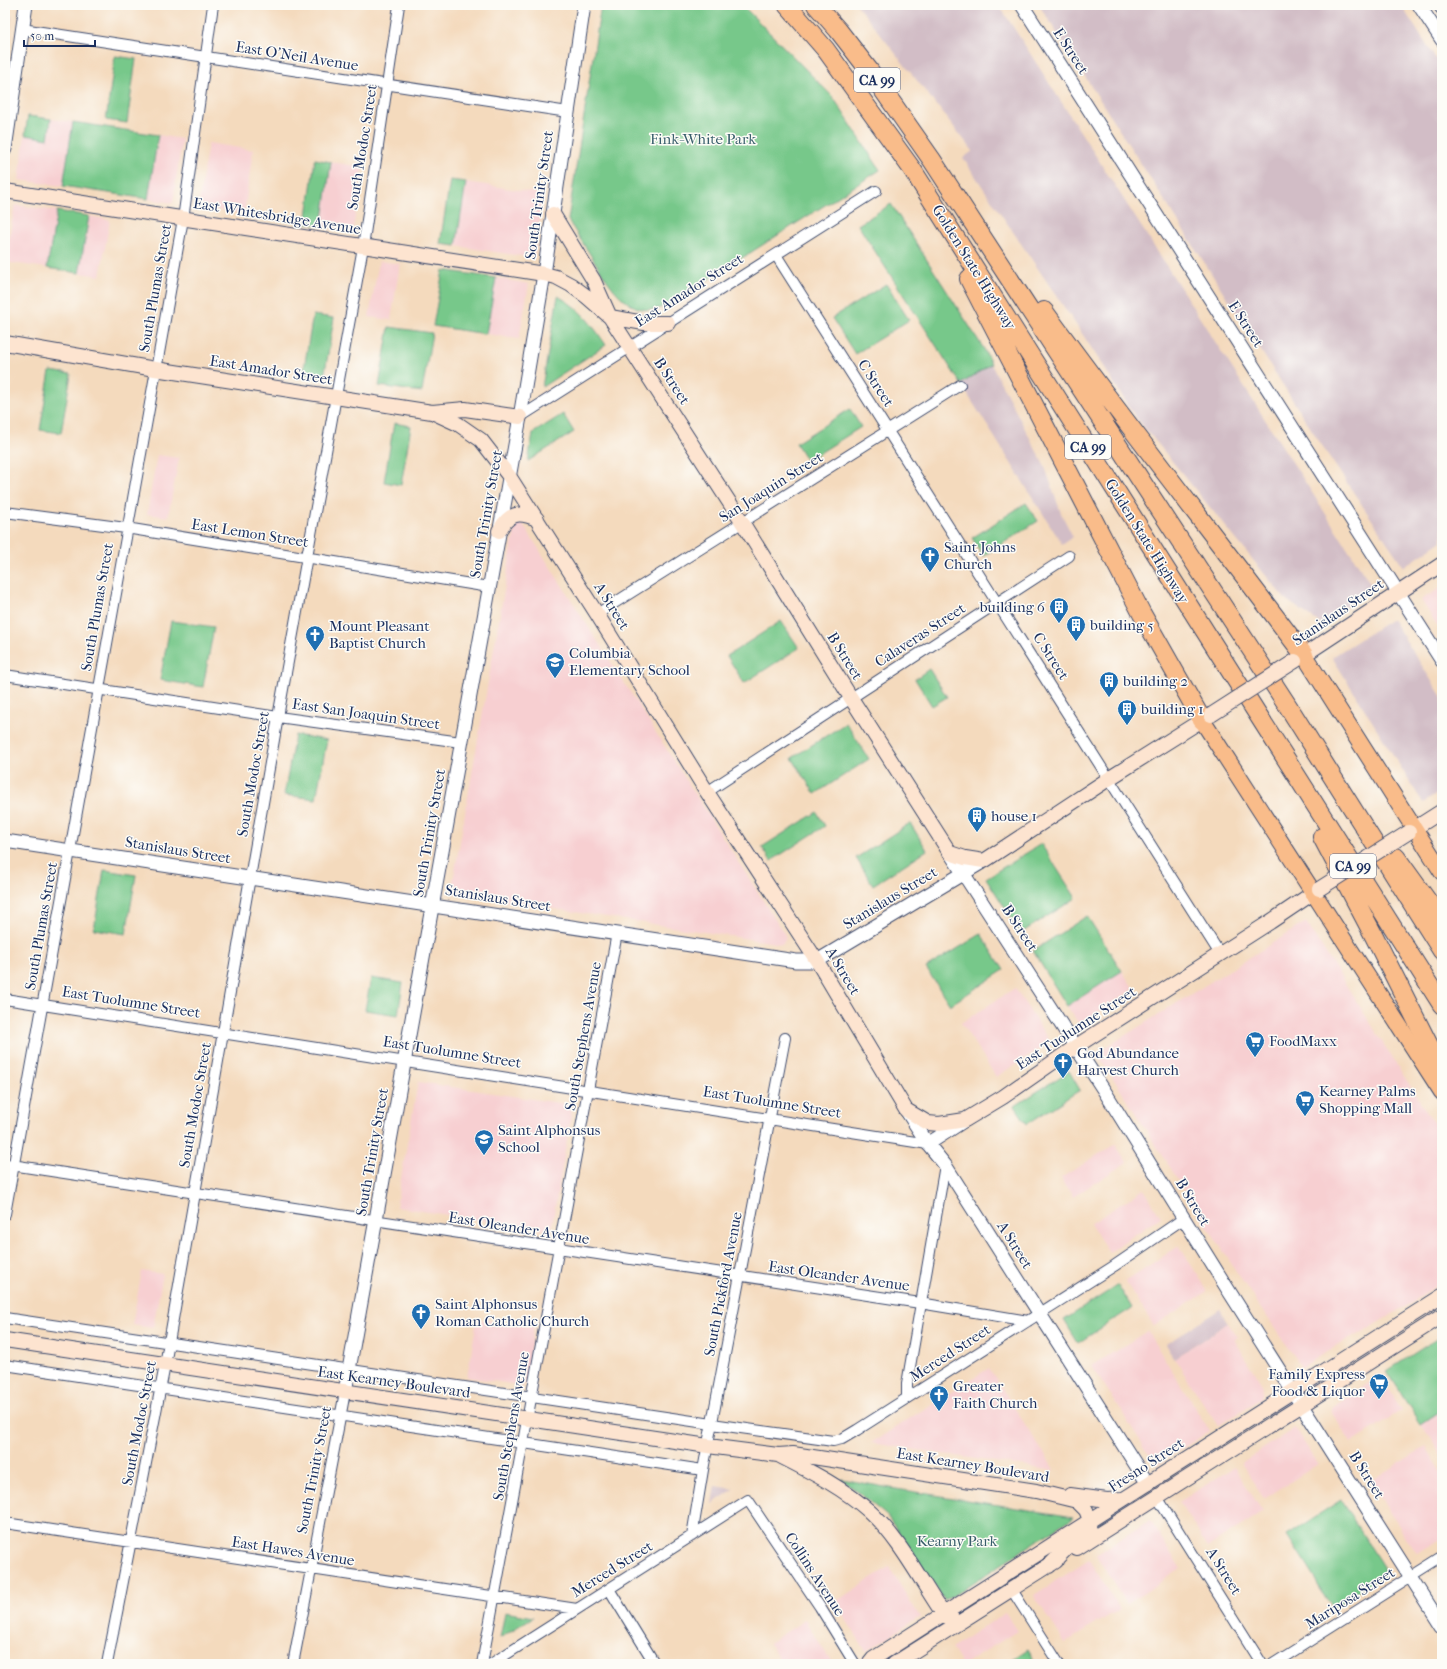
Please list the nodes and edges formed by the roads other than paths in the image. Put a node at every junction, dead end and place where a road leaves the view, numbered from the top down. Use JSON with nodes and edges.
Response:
{"nodes":[{"id":1,"x":26,"y":5,"type":"edge"},
{"id":2,"x":213,"y":5,"type":"edge"},
{"id":3,"x":399,"y":5,"type":"edge"},
{"id":4,"x":584,"y":5,"type":"edge"},
{"id":5,"x":787,"y":5,"type":"edge"},
{"id":6,"x":816,"y":5,"type":"edge"},
{"id":7,"x":1022,"y":5,"type":"edge"},
{"id":8,"x":1419,"y":5,"type":"edge"},
{"id":9,"x":1440,"y":5,"type":"edge"},
{"id":10,"x":1442,"y":8,"type":"edge"},
{"id":11,"x":22,"y":29,"type":"junction"},
{"id":12,"x":1442,"y":40,"type":"edge"},
{"id":13,"x":206,"y":57,"type":"junction"},
{"id":14,"x":387,"y":85,"type":"junction"},
{"id":15,"x":568,"y":112,"type":"junction"},
{"id":16,"x":5,"y":149,"type":"edge"},
{"id":17,"x":932,"y":160,"type":"junction"},
{"id":18,"x":912,"y":169,"type":"junction"},
{"id":19,"x":876,"y":191,"type":"dead end"},
{"id":20,"x":5,"y":192,"type":"edge"},
{"id":21,"x":553,"y":214,"type":"junction"},
{"id":22,"x":183,"y":218,"type":"junction"},
{"id":23,"x":363,"y":247,"type":"junction"},
{"id":24,"x":776,"y":255,"type":"junction"},
{"id":25,"x":544,"y":274,"type":"junction"},
{"id":26,"x":610,"y":317,"type":"junction"},
{"id":27,"x":668,"y":323,"type":"junction"},
{"id":28,"x":5,"y":343,"type":"edge"},
{"id":29,"x":630,"y":347,"type":"junction"},
{"id":30,"x":155,"y":369,"type":"junction"},
{"id":31,"x":960,"y":385,"type":"dead end"},
{"id":32,"x":335,"y":398,"type":"junction"},
{"id":33,"x":432,"y":412,"type":"junction"},
{"id":34,"x":520,"y":417,"type":"junction"},
{"id":35,"x":888,"y":431,"type":"junction"},
{"id":36,"x":509,"y":476,"type":"junction"},
{"id":37,"x":5,"y":512,"type":"edge"},
{"id":38,"x":537,"y":519,"type":"junction"},
{"id":39,"x":742,"y":522,"type":"junction"},
{"id":40,"x":126,"y":528,"type":"junction"},
{"id":41,"x":499,"y":531,"type":"junction"},
{"id":42,"x":1069,"y":556,"type":"dead end"},
{"id":43,"x":306,"y":557,"type":"junction"},
{"id":44,"x":1442,"y":564,"type":"edge"},
{"id":45,"x":489,"y":587,"type":"junction"},
{"id":46,"x":1398,"y":592,"type":"junction"},
{"id":47,"x":997,"y":603,"type":"junction"},
{"id":48,"x":597,"y":614,"type":"junction"},
{"id":49,"x":1299,"y":658,"type":"junction"},
{"id":50,"x":1442,"y":661,"type":"edge"},
{"id":51,"x":5,"y":675,"type":"edge"},
{"id":52,"x":98,"y":689,"type":"junction"},
{"id":53,"x":851,"y":698,"type":"junction"},
{"id":54,"x":1286,"y":703,"type":"junction"},
{"id":55,"x":278,"y":717,"type":"junction"},
{"id":56,"x":1206,"y":717,"type":"junction"},
{"id":57,"x":1265,"y":726,"type":"junction"},
{"id":58,"x":461,"y":742,"type":"junction"},
{"id":59,"x":1110,"y":778,"type":"junction"},
{"id":60,"x":707,"y":792,"type":"junction"},
{"id":61,"x":1442,"y":811,"type":"edge"},
{"id":62,"x":1411,"y":830,"type":"junction"},
{"id":63,"x":5,"y":841,"type":"edge"},
{"id":64,"x":69,"y":850,"type":"junction"},
{"id":65,"x":950,"y":852,"type":"junction"},
{"id":66,"x":984,"y":861,"type":"junction"},
{"id":67,"x":964,"y":872,"type":"junction"},
{"id":68,"x":1442,"y":872,"type":"edge"},
{"id":69,"x":250,"y":878,"type":"junction"},
{"id":70,"x":1316,"y":891,"type":"junction"},
{"id":71,"x":432,"y":905,"type":"junction"},
{"id":72,"x":1442,"y":921,"type":"edge"},
{"id":73,"x":617,"y":933,"type":"junction"},
{"id":74,"x":1442,"y":951,"type":"edge"},
{"id":75,"x":1220,"y":954,"type":"junction"},
{"id":76,"x":817,"y":961,"type":"junction"},
{"id":77,"x":5,"y":999,"type":"edge"},
{"id":78,"x":42,"y":1005,"type":"junction"},
{"id":79,"x":1442,"y":1005,"type":"edge"},
{"id":80,"x":223,"y":1034,"type":"junction"},
{"id":81,"x":785,"y":1038,"type":"dead end"},
{"id":82,"x":1076,"y":1047,"type":"junction"},
{"id":83,"x":404,"y":1062,"type":"junction"},
{"id":84,"x":1442,"y":1071,"type":"edge"},
{"id":85,"x":588,"y":1090,"type":"junction"},
{"id":86,"x":1442,"y":1092,"type":"edge"},
{"id":87,"x":906,"y":1110,"type":"junction"},
{"id":88,"x":770,"y":1119,"type":"junction"},
{"id":89,"x":965,"y":1120,"type":"junction"},
{"id":90,"x":928,"y":1144,"type":"junction"},
{"id":91,"x":9,"y":1165,"type":"edge"},
{"id":92,"x":945,"y":1165,"type":"junction"},
{"id":93,"x":195,"y":1194,"type":"junction"},
{"id":94,"x":5,"y":1214,"type":"edge"},
{"id":95,"x":1183,"y":1219,"type":"junction"},
{"id":96,"x":376,"y":1221,"type":"junction"},
{"id":97,"x":559,"y":1249,"type":"junction"},
{"id":98,"x":740,"y":1277,"type":"junction"},
{"id":99,"x":1442,"y":1298,"type":"edge"},
{"id":100,"x":920,"y":1303,"type":"junction"},
{"id":101,"x":1442,"y":1316,"type":"edge"},
{"id":102,"x":1033,"y":1317,"type":"junction"},
{"id":103,"x":5,"y":1318,"type":"edge"},
{"id":104,"x":5,"y":1340,"type":"edge"},
{"id":105,"x":169,"y":1343,"type":"junction"},
{"id":106,"x":165,"y":1364,"type":"junction"},
{"id":107,"x":5,"y":1365,"type":"edge"},
{"id":108,"x":349,"y":1370,"type":"junction"},
{"id":109,"x":161,"y":1388,"type":"junction"},
{"id":110,"x":1293,"y":1390,"type":"junction"},
{"id":111,"x":345,"y":1392,"type":"junction"},
{"id":112,"x":531,"y":1397,"type":"junction"},
{"id":113,"x":907,"y":1398,"type":"junction"},
{"id":114,"x":1302,"y":1404,"type":"junction"},
{"id":115,"x":341,"y":1415,"type":"junction"},
{"id":116,"x":527,"y":1419,"type":"junction"},
{"id":117,"x":712,"y":1424,"type":"junction"},
{"id":118,"x":523,"y":1443,"type":"junction"},
{"id":119,"x":708,"y":1446,"type":"junction"},
{"id":120,"x":778,"y":1455,"type":"junction"},
{"id":121,"x":703,"y":1470,"type":"junction"},
{"id":122,"x":1148,"y":1484,"type":"junction"},
{"id":123,"x":1036,"y":1491,"type":"junction"},
{"id":124,"x":1157,"y":1497,"type":"junction"},
{"id":125,"x":1126,"y":1498,"type":"junction"},
{"id":126,"x":748,"y":1500,"type":"joint"},
{"id":127,"x":1090,"y":1520,"type":"junction"},
{"id":128,"x":5,"y":1523,"type":"edge"},
{"id":129,"x":692,"y":1536,"type":"junction"},
{"id":130,"x":131,"y":1542,"type":"junction"},
{"id":131,"x":1442,"y":1557,"type":"edge"},
{"id":132,"x":1049,"y":1566,"type":"junction"},
{"id":133,"x":311,"y":1569,"type":"junction"},
{"id":134,"x":1410,"y":1577,"type":"junction"},
{"id":135,"x":609,"y":1589,"type":"junction"},
{"id":136,"x":1012,"y":1590,"type":"junction"},
{"id":137,"x":495,"y":1596,"type":"junction"},
{"id":138,"x":577,"y":1609,"type":"junction"},
{"id":139,"x":944,"y":1615,"type":"junction"},
{"id":140,"x":965,"y":1620,"type":"junction"},
{"id":141,"x":1442,"y":1626,"type":"edge"},
{"id":142,"x":107,"y":1664,"type":"edge"},
{"id":143,"x":293,"y":1664,"type":"edge"},
{"id":144,"x":482,"y":1664,"type":"edge"},
{"id":145,"x":491,"y":1664,"type":"edge"},
{"id":146,"x":655,"y":1664,"type":"edge"},
{"id":147,"x":855,"y":1664,"type":"edge"},
{"id":148,"x":869,"y":1664,"type":"edge"},
{"id":149,"x":894,"y":1664,"type":"edge"},
{"id":150,"x":1059,"y":1664,"type":"edge"},
{"id":151,"x":1262,"y":1664,"type":"edge"},
{"id":152,"x":1273,"y":1664,"type":"edge"}],
"edges":[{"from":1,"to":11,"type":"street"},
{"from":2,"to":13,"type":"street","name":"South Plumas Street"},
{"from":3,"to":14,"type":"street","name":"South Modoc Street"},
{"from":4,"to":15,"type":"street","name":"South Trinity Street"},
{"from":5,"to":18,"type":"highway","name":"Golden State Highway","number":"CA 99"},
{"from":6,"to":17,"type":"highway","name":"Golden State Highway","number":"CA 99"},
{"from":7,"to":46,"type":"street","name":"E Street"},
{"from":8,"to":12,"type":"street"},
{"from":9,"to":10,"type":"street"},
{"from":11,"to":13,"type":"street","name":"East O'Neil Avenue"},
{"from":11,"to":16,"type":"street"},
{"from":13,"to":14,"type":"street","name":"East O'Neil Avenue"},
{"from":13,"to":22,"type":"street","name":"South Plumas Street"},
{"from":14,"to":15,"type":"street","name":"East O'Neil Avenue"},
{"from":14,"to":23,"type":"street","name":"South Modoc Street"},
{"from":15,"to":21,"type":"street","name":"South Trinity Street"},
{"from":17,"to":49,"type":"highway"},
{"from":17,"to":54,"type":"highway","name":"Golden State Highway","number":"CA 99"},
{"from":18,"to":56,"type":"highway"},
{"from":18,"to":57,"type":"highway","name":"Golden State Highway","number":"CA 99"},
{"from":19,"to":24,"type":"street","name":"East Amador Street"},
{"from":20,"to":22,"type":"main road","name":"East Whitesbridge Avenue"},
{"from":21,"to":25,"type":"street","name":"South Trinity Street"},
{"from":21,"to":26,"type":"main road"},
{"from":22,"to":23,"type":"main road","name":"East Whitesbridge Avenue"},
{"from":22,"to":30,"type":"street","name":"South Plumas Street"},
{"from":23,"to":25,"type":"main road","name":"East Whitesbridge Avenue"},
{"from":23,"to":32,"type":"street","name":"South Modoc Street"},
{"from":24,"to":27,"type":"street","name":"East Amador Street"},
{"from":24,"to":35,"type":"street","name":"C Street"},
{"from":25,"to":26,"type":"main road","name":"B Street"},
{"from":25,"to":34,"type":"street","name":"South Trinity Street"},
{"from":26,"to":27,"type":"main road"},
{"from":26,"to":29,"type":"main road","name":"B Street"},
{"from":27,"to":29,"type":"street","name":"East Amador Street"},
{"from":28,"to":30,"type":"main road","name":"East Amador Street"},
{"from":29,"to":34,"type":"street","name":"East Amador Street"},
{"from":29,"to":39,"type":"main road","name":"B Street"},
{"from":30,"to":32,"type":"main road","name":"East Amador Street"},
{"from":30,"to":40,"type":"street","name":"South Plumas Street"},
{"from":31,"to":35,"type":"street","name":"San Joaquin Street"},
{"from":32,"to":33,"type":"main road","name":"East Amador Street"},
{"from":32,"to":43,"type":"street","name":"South Modoc Street"},
{"from":33,"to":34,"type":"main road"},
{"from":33,"to":36,"type":"main road","name":"East Amador Street"},
{"from":34,"to":36,"type":"street","name":"South Trinity Street"},
{"from":35,"to":39,"type":"street","name":"San Joaquin Street"},
{"from":35,"to":47,"type":"street","name":"C Street"},
{"from":36,"to":38,"type":"main road","name":"A Street"},
{"from":36,"to":41,"type":"street","name":"South Trinity Street"},
{"from":37,"to":40,"type":"street","name":"East Lemon Street"},
{"from":38,"to":41,"type":"main road"},
{"from":38,"to":48,"type":"main road","name":"A Street"},
{"from":39,"to":48,"type":"street","name":"San Joaquin Street"},
{"from":39,"to":53,"type":"main road","name":"B Street"},
{"from":40,"to":43,"type":"street","name":"East Lemon Street"},
{"from":40,"to":52,"type":"street","name":"South Plumas Street"},
{"from":41,"to":45,"type":"street","name":"South Trinity Street"},
{"from":42,"to":47,"type":"street","name":"Calaveras Street"},
{"from":43,"to":45,"type":"street","name":"East Lemon Street"},
{"from":43,"to":55,"type":"street","name":"South Modoc Street"},
{"from":44,"to":46,"type":"main road","name":"Stanislaus Street"},
{"from":45,"to":58,"type":"street","name":"South Trinity Street"},
{"from":46,"to":49,"type":"main road","name":"Stanislaus Street"},
{"from":46,"to":50,"type":"street","name":"E Street"},
{"from":47,"to":53,"type":"street","name":"Calaveras Street"},
{"from":47,"to":59,"type":"street","name":"C Street"},
{"from":48,"to":60,"type":"main road","name":"A Street"},
{"from":49,"to":56,"type":"main road","name":"Stanislaus Street","bridge":true},
{"from":49,"to":62,"type":"main road"},
{"from":51,"to":52,"type":"street","name":"East San Joaquin Street"},
{"from":52,"to":55,"type":"street","name":"East San Joaquin Street"},
{"from":52,"to":64,"type":"street","name":"South Plumas Street"},
{"from":53,"to":60,"type":"street","name":"Calaveras Street"},
{"from":53,"to":65,"type":"main road","name":"B Street"},
{"from":54,"to":72,"type":"highway"},
{"from":54,"to":74,"type":"highway","name":"Golden State Highway","number":"CA 99"},
{"from":55,"to":58,"type":"street","name":"East San Joaquin Street"},
{"from":55,"to":69,"type":"street","name":"South Modoc Street"},
{"from":56,"to":59,"type":"main road","name":"Stanislaus Street"},
{"from":56,"to":70,"type":"main road"},
{"from":57,"to":79,"type":"highway","name":"Golden State Highway","number":"CA 99"},
{"from":57,"to":84,"type":"highway"},
{"from":58,"to":71,"type":"street","name":"South Trinity Street"},
{"from":59,"to":66,"type":"main road","name":"Stanislaus Street"},
{"from":59,"to":75,"type":"street","name":"C Street"},
{"from":60,"to":76,"type":"main road","name":"A Street"},
{"from":61,"to":62,"type":"main road","name":"East Tuolumne Street"},
{"from":62,"to":68,"type":"main road"},
{"from":62,"to":70,"type":"main road","name":"East Tuolumne Street","bridge":true},
{"from":63,"to":64,"type":"street","name":"Stanislaus Street"},
{"from":64,"to":69,"type":"street","name":"Stanislaus Street"},
{"from":64,"to":78,"type":"street","name":"South Plumas Street"},
{"from":65,"to":66,"type":"main road"},
{"from":65,"to":67,"type":"street","name":"B Street"},
{"from":66,"to":67,"type":"street","name":"Stanislaus Street"},
{"from":67,"to":76,"type":"street","name":"Stanislaus Street"},
{"from":67,"to":82,"type":"street","name":"B Street"},
{"from":69,"to":71,"type":"street","name":"Stanislaus Street"},
{"from":69,"to":80,"type":"street","name":"South Modoc Street"},
{"from":70,"to":75,"type":"main road","name":"East Tuolumne Street"},
{"from":70,"to":86,"type":"main road"},
{"from":71,"to":73,"type":"street","name":"Stanislaus Street"},
{"from":71,"to":83,"type":"street","name":"South Trinity Street"},
{"from":73,"to":76,"type":"street","name":"Stanislaus Street"},
{"from":73,"to":85,"type":"street","name":"South Stephens Avenue"},
{"from":75,"to":82,"type":"main road","name":"East Tuolumne Street"},
{"from":76,"to":87,"type":"main road","name":"A Street"},
{"from":77,"to":78,"type":"street","name":"East Tuolumne Street"},
{"from":78,"to":80,"type":"street","name":"East Tuolumne Street"},
{"from":78,"to":91,"type":"street","name":"South Plumas Street"},
{"from":80,"to":83,"type":"street","name":"East Tuolumne Street"},
{"from":80,"to":93,"type":"street","name":"South Modoc Street"},
{"from":81,"to":88,"type":"street","name":"South Pickford Avenue"},
{"from":82,"to":89,"type":"main road","name":"East Tuolumne Street"},
{"from":82,"to":95,"type":"street","name":"B Street"},
{"from":83,"to":85,"type":"street","name":"East Tuolumne Street"},
{"from":83,"to":96,"type":"street","name":"South Trinity Street"},
{"from":85,"to":88,"type":"street","name":"East Tuolumne Street"},
{"from":85,"to":97,"type":"street","name":"South Stephens Avenue"},
{"from":87,"to":89,"type":"main road"},
{"from":87,"to":90,"type":"street","name":"A Street"},
{"from":88,"to":90,"type":"street","name":"East Tuolumne Street"},
{"from":88,"to":98,"type":"street","name":"South Pickford Avenue"},
{"from":89,"to":90,"type":"street","name":"East Tuolumne Street"},
{"from":90,"to":92,"type":"street","name":"A Street"},
{"from":91,"to":93,"type":"street","name":"East Oleander Avenue"},
{"from":91,"to":94,"type":"street","name":"South Plumas Street"},
{"from":92,"to":100,"type":"street"},
{"from":92,"to":102,"type":"street","name":"A Street"},
{"from":93,"to":96,"type":"street","name":"East Oleander Avenue"},
{"from":93,"to":105,"type":"street","name":"South Modoc Street"},
{"from":95,"to":102,"type":"street","name":"Merced Street"},
{"from":95,"to":110,"type":"street","name":"B Street"},
{"from":96,"to":97,"type":"street","name":"East Oleander Avenue"},
{"from":96,"to":108,"type":"street","name":"South Trinity Street"},
{"from":97,"to":98,"type":"street","name":"East Oleander Avenue"},
{"from":97,"to":112,"type":"street","name":"South Stephens Avenue"},
{"from":98,"to":100,"type":"street","name":"East Oleander Avenue"},
{"from":98,"to":117,"type":"street","name":"South Pickford Avenue"},
{"from":99,"to":110,"type":"main road","name":"Fresno Street"},
{"from":100,"to":102,"type":"street","name":"East Oleander Avenue"},
{"from":100,"to":113,"type":"street"},
{"from":101,"to":114,"type":"main road"},
{"from":102,"to":113,"type":"street","name":"Merced Street"},
{"from":102,"to":122,"type":"street","name":"A Street"},
{"from":103,"to":105,"type":"street","name":"East Kearney Boulevard"},
{"from":104,"to":106,"type":"main road","name":"East Kearney Boulevard"},
{"from":105,"to":106,"type":"street","name":"South Modoc Street"},
{"from":105,"to":108,"type":"street","name":"East Kearney Boulevard"},
{"from":106,"to":109,"type":"street","name":"South Modoc Street"},
{"from":106,"to":111,"type":"main road","name":"East Kearney Boulevard"},
{"from":107,"to":109,"type":"street"},
{"from":108,"to":111,"type":"street","name":"South Trinity Street"},
{"from":108,"to":112,"type":"street","name":"East Kearney Boulevard"},
{"from":109,"to":115,"type":"street"},
{"from":109,"to":130,"type":"street","name":"South Modoc Street"},
{"from":110,"to":114,"type":"street","name":"B Street"},
{"from":110,"to":122,"type":"main road","name":"Fresno Street"},
{"from":111,"to":115,"type":"street","name":"South Trinity Street"},
{"from":111,"to":116,"type":"main road","name":"East Kearney Boulevard"},
{"from":112,"to":116,"type":"street","name":"South Stephens Avenue"},
{"from":112,"to":117,"type":"street","name":"East Kearney Boulevard"},
{"from":113,"to":117,"type":"street","name":"Merced Street"},
{"from":114,"to":124,"type":"main road"},
{"from":114,"to":134,"type":"street","name":"B Street"},
{"from":115,"to":118,"type":"street"},
{"from":115,"to":133,"type":"street","name":"South Trinity Street"},
{"from":116,"to":118,"type":"street","name":"South Stephens Avenue"},
{"from":116,"to":119,"type":"main road","name":"East Kearney Boulevard"},
{"from":117,"to":119,"type":"street","name":"South Pickford Avenue"},
{"from":118,"to":121,"type":"street"},
{"from":118,"to":137,"type":"street","name":"South Stephens Avenue"},
{"from":119,"to":120,"type":"main road","name":"East Kearney Boulevard"},
{"from":119,"to":121,"type":"street","name":"South Pickford Avenue"},
{"from":120,"to":123,"type":"main road","name":"East Kearney Boulevard"},
{"from":120,"to":139,"type":"main road","name":"East Kearney Boulevard"},
{"from":121,"to":129,"type":"street","name":"South Pickford Avenue"},
{"from":122,"to":125,"type":"main road","name":"Fresno Street"},
{"from":123,"to":125,"type":"main road"},
{"from":123,"to":127,"type":"main road","name":"East Kearney Boulevard"},
{"from":124,"to":132,"type":"main road"},
{"from":124,"to":151,"type":"street","name":"A Street"},
{"from":125,"to":127,"type":"main road","name":"Fresno Street"},
{"from":126,"to":129,"type":"street","name":"Merced Street"},
{"from":126,"to":147,"type":"street","name":"Collins Avenue"},
{"from":127,"to":132,"type":"main road"},
{"from":127,"to":139,"type":"main road","name":"Fresno Street"},
{"from":128,"to":130,"type":"street","name":"East Hawes Avenue"},
{"from":129,"to":135,"type":"street","name":"Merced Street"},
{"from":130,"to":133,"type":"street","name":"East Hawes Avenue"},
{"from":130,"to":142,"type":"street","name":"South Modoc Street"},
{"from":131,"to":134,"type":"street","name":"Mariposa Street"},
{"from":132,"to":136,"type":"main road"},
{"from":133,"to":137,"type":"street","name":"East Hawes Avenue"},
{"from":133,"to":143,"type":"street","name":"South Trinity Street"},
{"from":134,"to":141,"type":"street","name":"B Street"},
{"from":134,"to":152,"type":"street","name":"Mariposa Street"},
{"from":135,"to":138,"type":"street","name":"Merced Street"},
{"from":135,"to":146,"type":"street"},
{"from":136,"to":140,"type":"main road"},
{"from":136,"to":150,"type":"street"},
{"from":137,"to":138,"type":"street","name":"East Hawes Avenue"},
{"from":137,"to":144,"type":"street","name":"South Stephens Avenue"},
{"from":138,"to":145,"type":"street","name":"Merced Street"},
{"from":139,"to":140,"type":"main road"},
{"from":139,"to":148,"type":"main road","name":"Fresno Street"},
{"from":140,"to":149,"type":"main road"}]}
